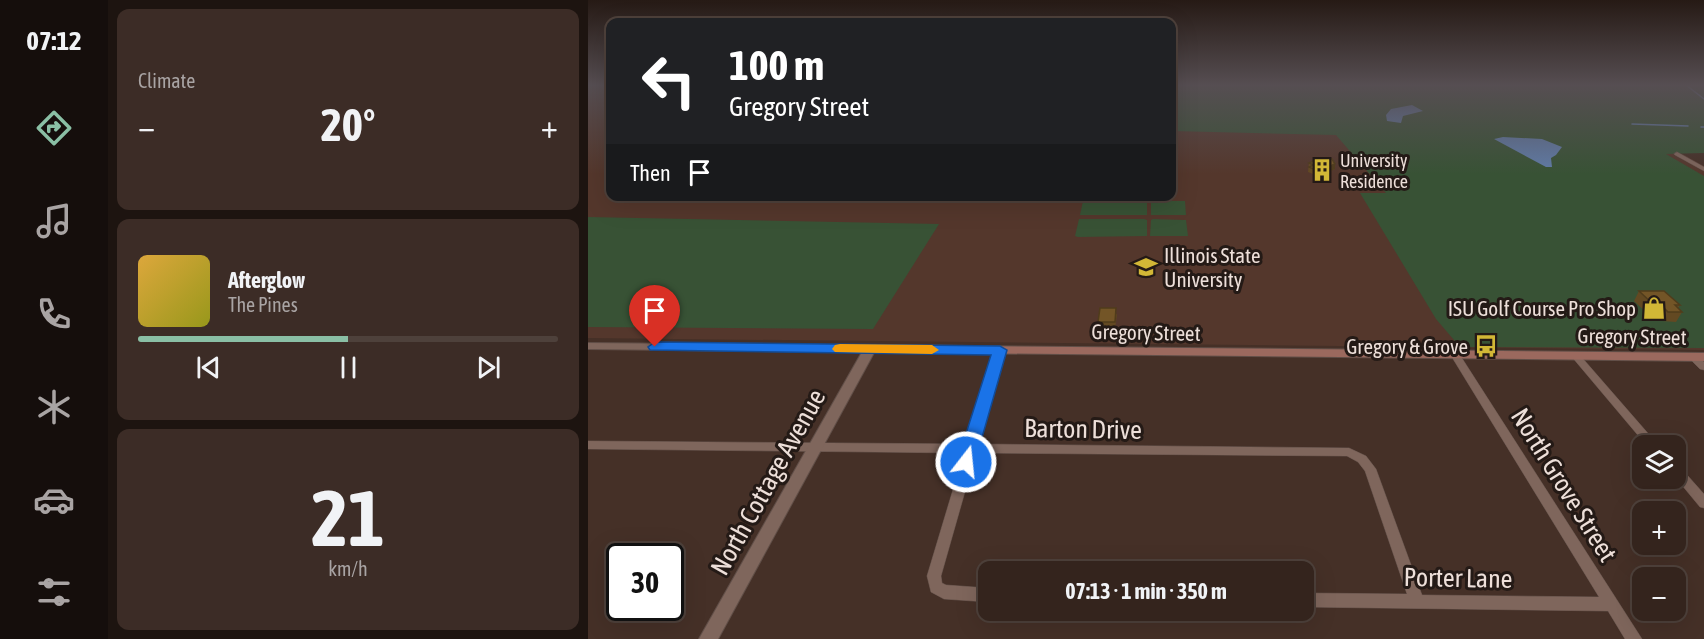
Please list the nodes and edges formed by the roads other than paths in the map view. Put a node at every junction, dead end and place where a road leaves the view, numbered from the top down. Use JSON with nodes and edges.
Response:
{"nodes":[{"id":1,"x":1677,"y":154,"type":"dead end"},
{"id":2,"x":1704,"y":169,"type":"edge"},
{"id":3,"x":588,"y":346,"type":"edge"},
{"id":4,"x":870,"y":349,"type":"junction"},
{"id":5,"x":1000,"y":350,"type":"junction"},
{"id":6,"x":1455,"y":354,"type":"junction"},
{"id":7,"x":1575,"y":355,"type":"junction"},
{"id":8,"x":1698,"y":357,"type":"edge"},
{"id":9,"x":1704,"y":367,"type":"edge"},
{"id":10,"x":1644,"y":435,"type":"edge"},
{"id":11,"x":588,"y":445,"type":"edge"},
{"id":12,"x":814,"y":448,"type":"junction"},
{"id":13,"x":970,"y":449,"type":"junction"},
{"id":14,"x":1686,"y":482,"type":"edge"},
{"id":15,"x":1704,"y":503,"type":"edge"},
{"id":16,"x":978,"y":594,"type":"edge"},
{"id":17,"x":1314,"y":600,"type":"edge"},
{"id":18,"x":1417,"y":601,"type":"junction"},
{"id":19,"x":1612,"y":604,"type":"junction"},
{"id":20,"x":708,"y":639,"type":"edge"},
{"id":21,"x":1634,"y":639,"type":"edge"}],
"edges":[{"from":1,"to":2,"type":"street"},
{"from":3,"to":4,"type":"street","name":"Gregory Street"},
{"from":4,"to":5,"type":"main road","name":"Gregory Street"},
{"from":4,"to":12,"type":"street","name":"North Cottage Avenue"},
{"from":5,"to":6,"type":"main road","name":"Gregory Street"},
{"from":5,"to":13,"type":"street"},
{"from":6,"to":7,"type":"main road","name":"Gregory Street"},
{"from":6,"to":19,"type":"street","name":"North Grove Street"},
{"from":7,"to":8,"type":"main road","name":"Gregory Street"},
{"from":7,"to":10,"type":"street"},
{"from":8,"to":9,"type":"street"},
{"from":11,"to":12,"type":"street","name":"Barton Drive"},
{"from":12,"to":13,"type":"street","name":"Barton Drive"},
{"from":12,"to":20,"type":"street","name":"North Cottage Avenue"},
{"from":13,"to":16,"type":"street"},
{"from":13,"to":18,"type":"street","name":"Barton Drive"},
{"from":14,"to":15,"type":"street"},
{"from":17,"to":18,"type":"street","name":"Porter Lane"},
{"from":18,"to":19,"type":"street","name":"Porter Lane"},
{"from":19,"to":21,"type":"street","name":"North Grove Street"}]}
